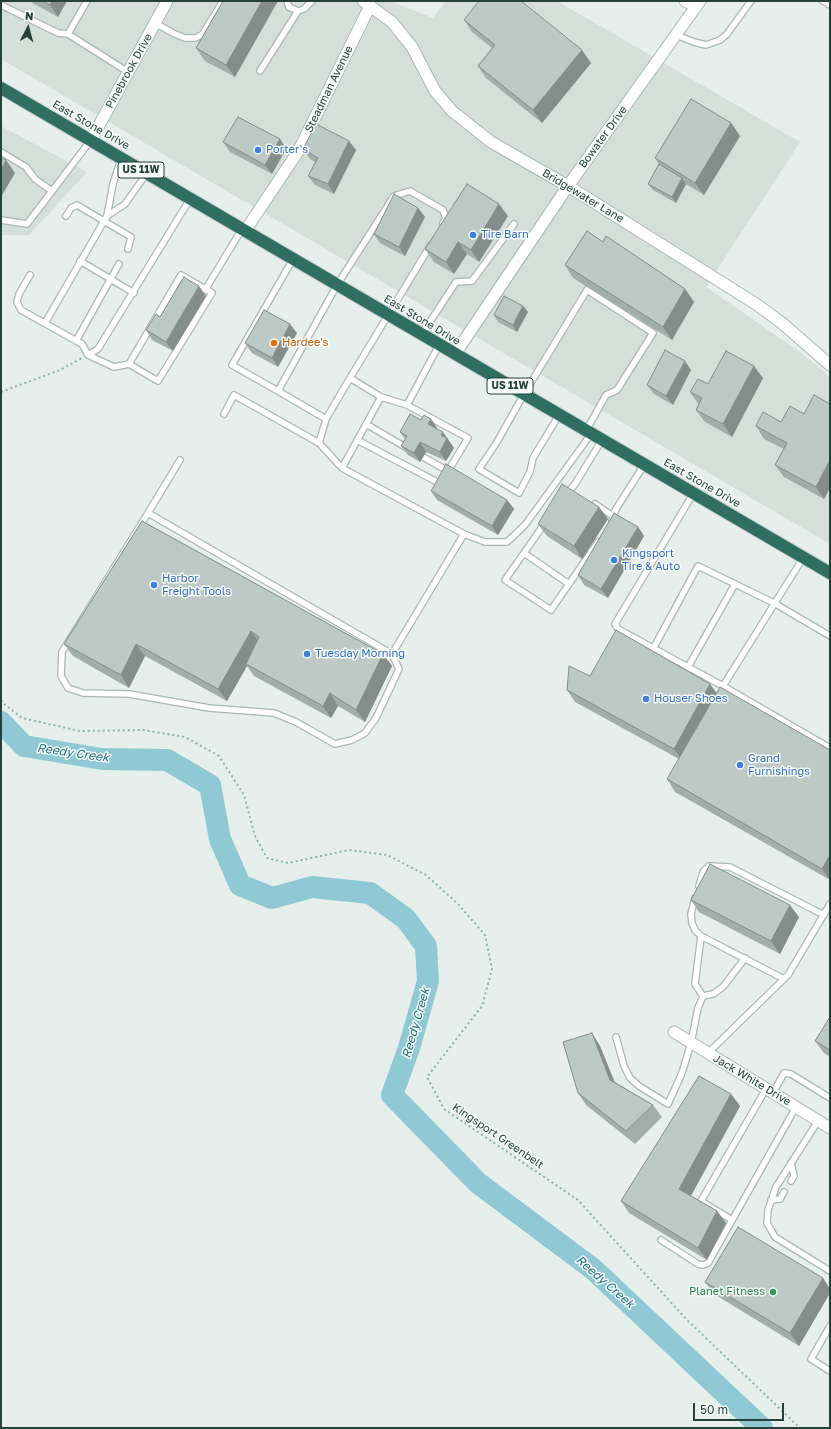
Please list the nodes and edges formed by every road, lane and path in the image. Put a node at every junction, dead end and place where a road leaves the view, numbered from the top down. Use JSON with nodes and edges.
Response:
{"nodes":[{"id":1,"x":86,"y":1,"type":"edge"},
{"id":2,"x":167,"y":1,"type":"edge"},
{"id":3,"x":223,"y":1,"type":"edge"},
{"id":4,"x":287,"y":1,"type":"edge"},
{"id":5,"x":312,"y":1,"type":"edge"},
{"id":6,"x":685,"y":1,"type":"edge"},
{"id":7,"x":751,"y":1,"type":"edge"},
{"id":8,"x":823,"y":1,"type":"edge"},
{"id":9,"x":366,"y":4,"type":"edge"},
{"id":10,"x":698,"y":4,"type":"edge"},
{"id":11,"x":1,"y":5,"type":"edge"},
{"id":12,"x":830,"y":5,"type":"edge"},
{"id":13,"x":298,"y":11,"type":"junction"},
{"id":14,"x":155,"y":23,"type":"junction"},
{"id":15,"x":68,"y":34,"type":"junction"},
{"id":16,"x":675,"y":35,"type":"junction"},
{"id":17,"x":260,"y":71,"type":"dead end"},
{"id":18,"x":128,"y":72,"type":"junction"},
{"id":19,"x":1,"y":88,"type":"edge"},
{"id":20,"x":91,"y":140,"type":"junction"},
{"id":21,"x":1,"y":152,"type":"edge"},
{"id":22,"x":121,"y":158,"type":"junction"},
{"id":23,"x":147,"y":173,"type":"junction"},
{"id":24,"x":568,"y":186,"type":"junction"},
{"id":25,"x":52,"y":191,"type":"junction"},
{"id":26,"x":190,"y":199,"type":"junction"},
{"id":27,"x":66,"y":216,"type":"dead end"},
{"id":28,"x":105,"y":219,"type":"junction"},
{"id":29,"x":1,"y":220,"type":"edge"},
{"id":30,"x":514,"y":224,"type":"dead end"},
{"id":31,"x":442,"y":226,"type":"edge"},
{"id":32,"x":244,"y":230,"type":"junction"},
{"id":33,"x":434,"y":240,"type":"edge"},
{"id":34,"x":128,"y":249,"type":"dead end"},
{"id":35,"x":293,"y":259,"type":"junction"},
{"id":36,"x":80,"y":261,"type":"junction"},
{"id":37,"x":120,"y":264,"type":"dead end"},
{"id":38,"x":30,"y":276,"type":"dead end"},
{"id":39,"x":111,"y":279,"type":"junction"},
{"id":40,"x":337,"y":285,"type":"junction"},
{"id":41,"x":205,"y":290,"type":"junction"},
{"id":42,"x":134,"y":293,"type":"junction"},
{"id":43,"x":389,"y":316,"type":"junction"},
{"id":44,"x":45,"y":323,"type":"junction"},
{"id":45,"x":421,"y":334,"type":"junction"},
{"id":46,"x":76,"y":341,"type":"junction"},
{"id":47,"x":439,"y":345,"type":"junction"},
{"id":48,"x":455,"y":354,"type":"junction"},
{"id":49,"x":88,"y":355,"type":"junction"},
{"id":50,"x":129,"y":364,"type":"junction"},
{"id":51,"x":830,"y":365,"type":"edge"},
{"id":52,"x":350,"y":378,"type":"junction"},
{"id":53,"x":278,"y":391,"type":"junction"},
{"id":54,"x":1,"y":392,"type":"edge"},
{"id":55,"x":524,"y":394,"type":"junction"},
{"id":56,"x":381,"y":397,"type":"junction"},
{"id":57,"x":407,"y":405,"type":"junction"},
{"id":58,"x":224,"y":414,"type":"dead end"},
{"id":59,"x":559,"y":415,"type":"junction"},
{"id":60,"x":326,"y":419,"type":"junction"},
{"id":61,"x":366,"y":424,"type":"junction"},
{"id":62,"x":593,"y":435,"type":"junction"},
{"id":63,"x":357,"y":440,"type":"junction"},
{"id":64,"x":319,"y":443,"type":"junction"},
{"id":65,"x":411,"y":450,"type":"edge"},
{"id":66,"x":423,"y":457,"type":"dead end"},
{"id":67,"x":180,"y":460,"type":"dead end"},
{"id":68,"x":644,"y":465,"type":"junction"},
{"id":69,"x":342,"y":468,"type":"junction"},
{"id":70,"x":448,"y":471,"type":"junction"},
{"id":71,"x":570,"y":490,"type":"junction"},
{"id":72,"x":577,"y":493,"type":"edge"},
{"id":73,"x":693,"y":494,"type":"junction"},
{"id":74,"x":564,"y":497,"type":"edge"},
{"id":75,"x":589,"y":501,"type":"edge"},
{"id":76,"x":148,"y":513,"type":"junction"},
{"id":77,"x":550,"y":516,"type":"edge"},
{"id":78,"x":614,"y":516,"type":"junction"},
{"id":79,"x":607,"y":528,"type":"edge"},
{"id":80,"x":464,"y":534,"type":"junction"},
{"id":81,"x":603,"y":534,"type":"edge"},
{"id":82,"x":524,"y":553,"type":"junction"},
{"id":83,"x":803,"y":558,"type":"junction"},
{"id":84,"x":830,"y":573,"type":"edge"},
{"id":85,"x":569,"y":584,"type":"junction"},
{"id":86,"x":735,"y":584,"type":"junction"},
{"id":87,"x":774,"y":603,"type":"junction"},
{"id":88,"x":830,"y":636,"type":"edge"},
{"id":89,"x":653,"y":649,"type":"junction"},
{"id":90,"x":392,"y":654,"type":"junction"},
{"id":91,"x":688,"y":667,"type":"junction"},
{"id":92,"x":723,"y":686,"type":"junction"},
{"id":93,"x":1,"y":700,"type":"edge"},
{"id":94,"x":830,"y":748,"type":"edge"},
{"id":95,"x":830,"y":904,"type":"edge"},
{"id":96,"x":824,"y":915,"type":"junction"},
{"id":97,"x":701,"y":936,"type":"junction"},
{"id":98,"x":744,"y":958,"type":"junction"},
{"id":99,"x":784,"y":979,"type":"junction"},
{"id":100,"x":703,"y":996,"type":"junction"},
{"id":101,"x":674,"y":1032,"type":"dead end"},
{"id":102,"x":616,"y":1037,"type":"dead end"},
{"id":103,"x":691,"y":1043,"type":"junction"},
{"id":104,"x":708,"y":1054,"type":"junction"},
{"id":105,"x":769,"y":1091,"type":"junction"},
{"id":106,"x":830,"y":1098,"type":"edge"},
{"id":107,"x":796,"y":1107,"type":"junction"},
{"id":108,"x":818,"y":1121,"type":"junction"},
{"id":109,"x":830,"y":1128,"type":"edge"},
{"id":110,"x":792,"y":1163,"type":"junction"},
{"id":111,"x":791,"y":1181,"type":"dead end"},
{"id":112,"x":784,"y":1192,"type":"dead end"},
{"id":113,"x":771,"y":1200,"type":"junction"},
{"id":114,"x":732,"y":1220,"type":"junction"},
{"id":115,"x":661,"y":1240,"type":"dead end"},
{"id":116,"x":830,"y":1271,"type":"edge"},
{"id":117,"x":830,"y":1326,"type":"edge"},
{"id":118,"x":830,"y":1372,"type":"edge"},
{"id":119,"x":800,"y":1428,"type":"edge"}],
"edges":[{"from":1,"to":15,"type":"lane"},
{"from":2,"to":14,"type":"street","name":"Pinebrook Drive"},
{"from":3,"to":14,"type":"lane"},
{"from":4,"to":13,"type":"lane"},
{"from":5,"to":13,"type":"lane"},
{"from":6,"to":10,"type":"street"},
{"from":7,"to":16,"type":"lane"},
{"from":8,"to":12,"type":"lane"},
{"from":9,"to":24,"type":"street","name":"Bridgewater Lane"},
{"from":9,"to":32,"type":"street","name":"Steadman Avenue"},
{"from":10,"to":16,"type":"street","name":"Bowater Drive"},
{"from":11,"to":15,"type":"lane"},
{"from":13,"to":17,"type":"lane"},
{"from":14,"to":18,"type":"street","name":"Pinebrook Drive"},
{"from":15,"to":18,"type":"lane"},
{"from":16,"to":24,"type":"street","name":"Bowater Drive"},
{"from":18,"to":20,"type":"street","name":"Pinebrook Drive"},
{"from":19,"to":20,"type":"highway","name":"East Stone Drive","number":"US 11W"},
{"from":20,"to":22,"type":"highway","name":"East Stone Drive","number":"US 11W"},
{"from":20,"to":25,"type":"lane"},
{"from":21,"to":25,"type":"lane"},
{"from":22,"to":23,"type":"highway","name":"East Stone Drive","number":"US 11W"},
{"from":22,"to":28,"type":"lane"},
{"from":23,"to":26,"type":"highway","name":"East Stone Drive","number":"US 11W"},
{"from":23,"to":28,"type":"lane"},
{"from":24,"to":48,"type":"street","name":"Bowater Drive"},
{"from":24,"to":51,"type":"street","name":"Bridgewater Lane"},
{"from":25,"to":29,"type":"lane"},
{"from":26,"to":32,"type":"highway","name":"East Stone Drive","number":"US 11W"},
{"from":26,"to":42,"type":"lane"},
{"from":27,"to":28,"type":"lane"},
{"from":28,"to":34,"type":"lane"},
{"from":28,"to":36,"type":"lane"},
{"from":30,"to":45,"type":"lane"},
{"from":31,"to":40,"type":"lane"},
{"from":32,"to":35,"type":"highway","name":"East Stone Drive","number":"US 11W"},
{"from":32,"to":41,"type":"lane"},
{"from":33,"to":43,"type":"lane"},
{"from":35,"to":40,"type":"highway","name":"East Stone Drive","number":"US 11W"},
{"from":35,"to":53,"type":"lane"},
{"from":36,"to":39,"type":"lane"},
{"from":36,"to":44,"type":"lane"},
{"from":37,"to":39,"type":"lane"},
{"from":38,"to":44,"type":"lane"},
{"from":39,"to":42,"type":"lane"},
{"from":39,"to":46,"type":"lane"},
{"from":40,"to":43,"type":"highway","name":"East Stone Drive","number":"US 11W"},
{"from":40,"to":53,"type":"lane"},
{"from":41,"to":50,"type":"lane"},
{"from":41,"to":50,"type":"lane"},
{"from":42,"to":49,"type":"lane"},
{"from":43,"to":45,"type":"highway","name":"East Stone Drive","number":"US 11W"},
{"from":43,"to":52,"type":"lane"},
{"from":44,"to":46,"type":"lane"},
{"from":45,"to":47,"type":"highway","name":"East Stone Drive","number":"US 11W"},
{"from":46,"to":49,"type":"lane"},
{"from":47,"to":48,"type":"highway","name":"East Stone Drive","number":"US 11W"},
{"from":47,"to":57,"type":"lane"},
{"from":48,"to":55,"type":"highway","name":"East Stone Drive","number":"US 11W"},
{"from":49,"to":50,"type":"lane"},
{"from":49,"to":54,"type":"path"},
{"from":52,"to":56,"type":"lane"},
{"from":52,"to":60,"type":"lane"},
{"from":53,"to":60,"type":"lane"},
{"from":55,"to":59,"type":"highway","name":"East Stone Drive","number":"US 11W"},
{"from":55,"to":59,"type":"lane"},
{"from":55,"to":62,"type":"lane"},
{"from":56,"to":57,"type":"lane"},
{"from":56,"to":61,"type":"lane"},
{"from":57,"to":70,"type":"lane"},
{"from":58,"to":64,"type":"lane"},
{"from":59,"to":62,"type":"highway","name":"East Stone Drive","number":"US 11W"},
{"from":60,"to":64,"type":"lane"},
{"from":61,"to":63,"type":"lane"},
{"from":61,"to":65,"type":"lane"},
{"from":62,"to":68,"type":"highway","name":"East Stone Drive","number":"US 11W"},
{"from":62,"to":71,"type":"lane"},
{"from":62,"to":80,"type":"lane"},
{"from":63,"to":69,"type":"lane"},
{"from":63,"to":70,"type":"lane"},
{"from":64,"to":69,"type":"lane"},
{"from":66,"to":70,"type":"lane"},
{"from":67,"to":76,"type":"lane"},
{"from":68,"to":73,"type":"highway","name":"East Stone Drive","number":"US 11W"},
{"from":68,"to":78,"type":"lane"},
{"from":69,"to":80,"type":"lane"},
{"from":71,"to":72,"type":"lane"},
{"from":71,"to":74,"type":"lane"},
{"from":73,"to":83,"type":"highway","name":"East Stone Drive","number":"US 11W"},
{"from":73,"to":89,"type":"lane"},
{"from":75,"to":78,"type":"lane"},
{"from":76,"to":90,"type":"lane"},
{"from":76,"to":90,"type":"lane"},
{"from":77,"to":82,"type":"lane"},
{"from":78,"to":79,"type":"lane"},
{"from":80,"to":90,"type":"lane"},
{"from":81,"to":85,"type":"lane"},
{"from":82,"to":85,"type":"lane"},
{"from":82,"to":85,"type":"lane"},
{"from":83,"to":84,"type":"highway","name":"East Stone Drive","number":"US 11W"},
{"from":83,"to":87,"type":"lane"},
{"from":86,"to":87,"type":"lane"},
{"from":86,"to":89,"type":"lane"},
{"from":86,"to":91,"type":"lane"},
{"from":87,"to":88,"type":"lane"},
{"from":87,"to":92,"type":"lane"},
{"from":89,"to":91,"type":"lane"},
{"from":91,"to":92,"type":"lane"},
{"from":92,"to":94,"type":"lane"},
{"from":93,"to":119,"type":"path","name":"Kingsport Greenbelt"},
{"from":95,"to":96,"type":"lane"},
{"from":96,"to":97,"type":"lane"},
{"from":96,"to":99,"type":"lane"},
{"from":97,"to":98,"type":"lane"},
{"from":97,"to":100,"type":"lane"},
{"from":98,"to":99,"type":"lane"},
{"from":98,"to":100,"type":"lane"},
{"from":99,"to":104,"type":"lane"},
{"from":100,"to":103,"type":"lane"},
{"from":101,"to":103,"type":"street","name":"Jack White Drive"},
{"from":102,"to":103,"type":"lane"},
{"from":103,"to":104,"type":"street","name":"Jack White Drive"},
{"from":104,"to":105,"type":"street","name":"Jack White Drive"},
{"from":105,"to":106,"type":"lane"},
{"from":105,"to":107,"type":"street","name":"Jack White Drive"},
{"from":105,"to":114,"type":"lane"},
{"from":107,"to":108,"type":"street","name":"Jack White Drive"},
{"from":107,"to":114,"type":"lane"},
{"from":108,"to":109,"type":"street","name":"Jack White Drive"},
{"from":108,"to":110,"type":"lane"},
{"from":110,"to":111,"type":"lane"},
{"from":110,"to":113,"type":"lane"},
{"from":112,"to":113,"type":"lane"},
{"from":113,"to":116,"type":"lane"},
{"from":114,"to":115,"type":"lane"},
{"from":117,"to":118,"type":"lane"}]}
